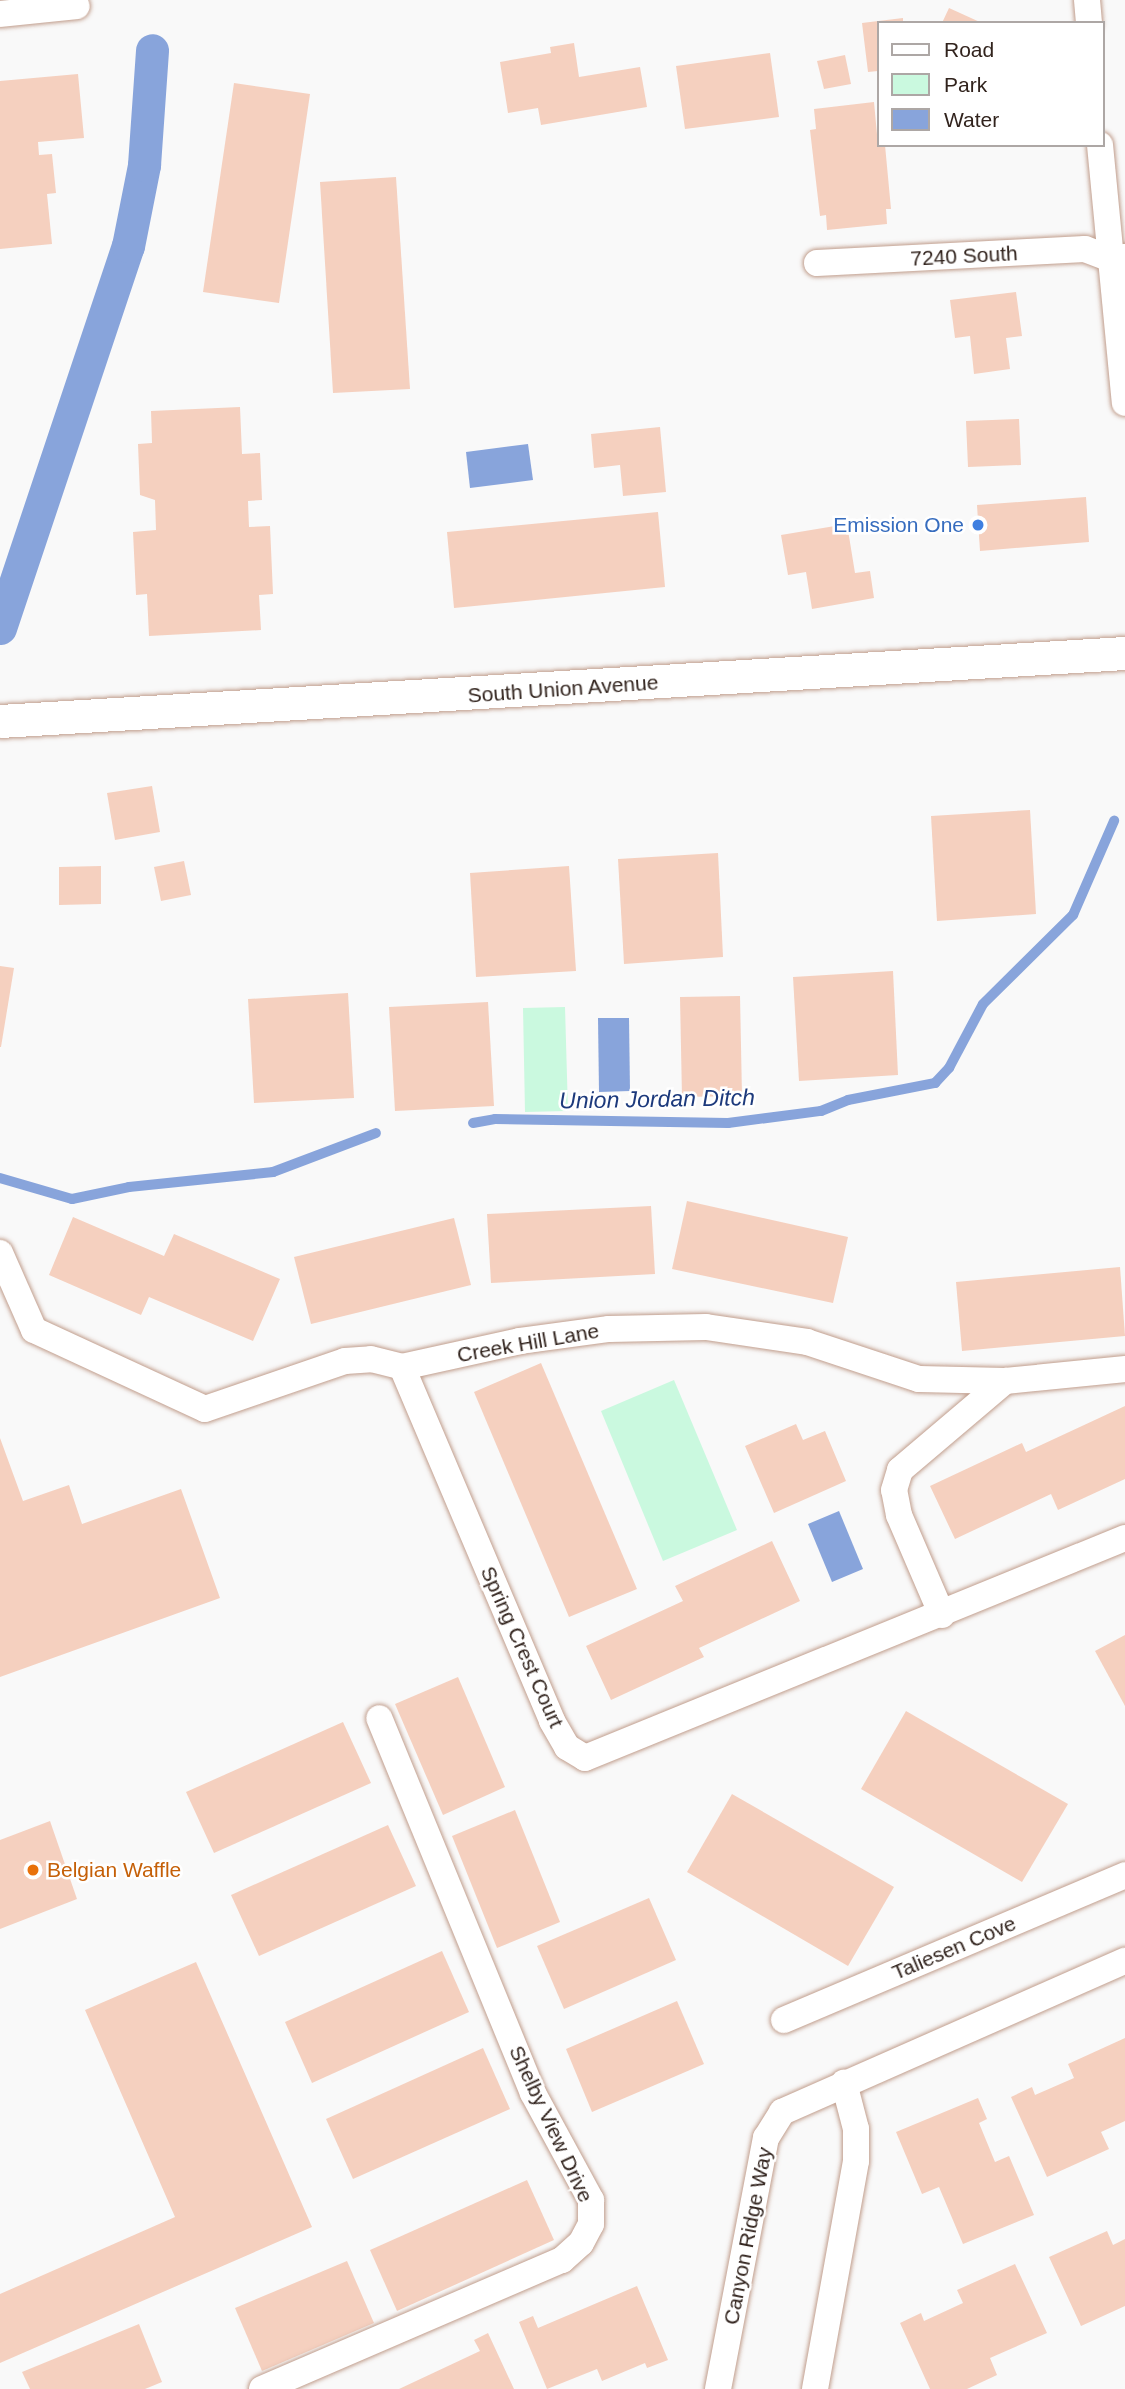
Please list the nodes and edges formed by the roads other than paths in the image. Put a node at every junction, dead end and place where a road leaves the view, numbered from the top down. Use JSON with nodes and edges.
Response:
{"nodes":[{"id":1,"x":1087,"y":0,"type":"edge"},
{"id":2,"x":77,"y":6,"type":"dead end"},
{"id":3,"x":0,"y":13,"type":"edge"},
{"id":4,"x":1089,"y":21,"type":"edge"},
{"id":5,"x":1100,"y":147,"type":"edge"},
{"id":6,"x":1117,"y":257,"type":"edge"},
{"id":7,"x":817,"y":263,"type":"dead end"},
{"id":8,"x":1125,"y":403,"type":"edge"},
{"id":9,"x":1125,"y":653,"type":"edge"},
{"id":10,"x":0,"y":721,"type":"edge"},
{"id":11,"x":0,"y":1253,"type":"edge"},
{"id":12,"x":402,"y":1367,"type":"junction"},
{"id":13,"x":1125,"y":1369,"type":"edge"},
{"id":14,"x":1004,"y":1381,"type":"junction"},
{"id":15,"x":1125,"y":1538,"type":"edge"},
{"id":16,"x":942,"y":1615,"type":"junction"},
{"id":17,"x":379,"y":1718,"type":"dead end"},
{"id":18,"x":1125,"y":1875,"type":"edge"},
{"id":19,"x":1125,"y":1961,"type":"edge"},
{"id":20,"x":783,"y":2020,"type":"dead end"},
{"id":21,"x":844,"y":2083,"type":"junction"},
{"id":22,"x":262,"y":2389,"type":"edge"},
{"id":23,"x":718,"y":2389,"type":"edge"},
{"id":24,"x":815,"y":2389,"type":"edge"}],
"edges":[{"from":1,"to":4,"type":"street"},
{"from":2,"to":3,"type":"street"},
{"from":5,"to":6,"type":"street"},
{"from":6,"to":7,"type":"street","name":"7240 South"},
{"from":6,"to":8,"type":"street"},
{"from":9,"to":10,"type":"street","name":"South Union Avenue"},
{"from":11,"to":12,"type":"street","name":"Creek Hill Lane"},
{"from":12,"to":14,"type":"street","name":"Creek Hill Lane"},
{"from":12,"to":16,"type":"street","name":"Spring Crest Court"},
{"from":13,"to":14,"type":"street","name":"Creek Hill Lane"},
{"from":14,"to":16,"type":"street"},
{"from":15,"to":16,"type":"street","name":"Spring Crest Court"},
{"from":17,"to":22,"type":"street","name":"Shelby View Drive"},
{"from":18,"to":20,"type":"street","name":"Taliesen Cove"},
{"from":19,"to":21,"type":"street","name":"Canyon Ridge Way"},
{"from":21,"to":23,"type":"street","name":"Canyon Ridge Way"},
{"from":21,"to":24,"type":"street"}]}
